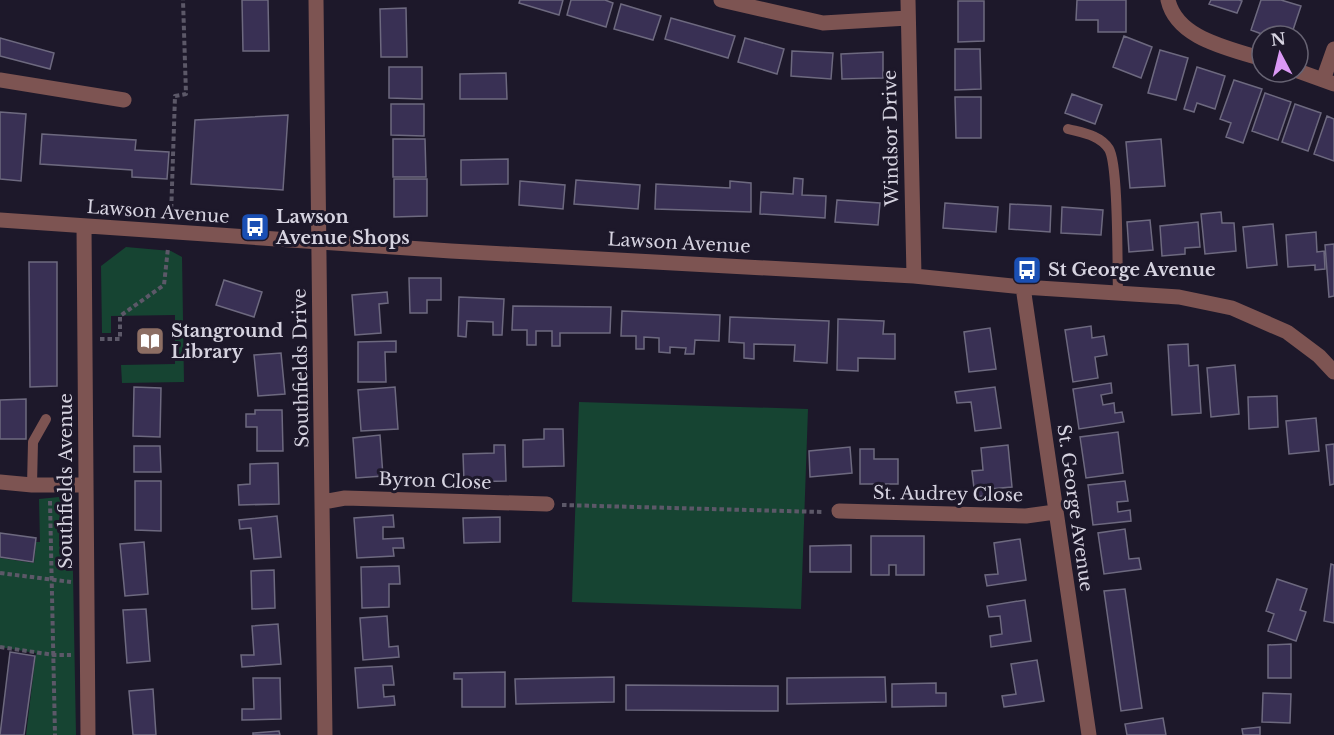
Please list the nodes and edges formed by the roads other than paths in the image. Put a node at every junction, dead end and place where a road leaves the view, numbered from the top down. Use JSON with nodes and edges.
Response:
{"nodes":[{"id":1,"x":316,"y":0,"type":"edge"},
{"id":2,"x":721,"y":0,"type":"edge"},
{"id":3,"x":908,"y":0,"type":"edge"},
{"id":4,"x":1168,"y":0,"type":"edge"},
{"id":5,"x":908,"y":18,"type":"junction"},
{"id":6,"x":1334,"y":49,"type":"edge"},
{"id":7,"x":1250,"y":55,"type":"edge"},
{"id":8,"x":1310,"y":75,"type":"edge"},
{"id":9,"x":0,"y":80,"type":"edge"},
{"id":10,"x":1329,"y":82,"type":"edge"},
{"id":11,"x":124,"y":100,"type":"dead end"},
{"id":12,"x":1068,"y":129,"type":"dead end"},
{"id":13,"x":0,"y":220,"type":"edge"},
{"id":14,"x":84,"y":226,"type":"junction"},
{"id":15,"x":317,"y":241,"type":"junction"},
{"id":16,"x":914,"y":276,"type":"junction"},
{"id":17,"x":1023,"y":287,"type":"junction"},
{"id":18,"x":1118,"y":293,"type":"junction"},
{"id":19,"x":1334,"y":372,"type":"edge"},
{"id":20,"x":46,"y":419,"type":"dead end"},
{"id":21,"x":0,"y":482,"type":"edge"},
{"id":22,"x":32,"y":485,"type":"junction"},
{"id":23,"x":86,"y":485,"type":"junction"},
{"id":24,"x":323,"y":502,"type":"junction"},
{"id":25,"x":547,"y":504,"type":"road end"},
{"id":26,"x":839,"y":511,"type":"road end"},
{"id":27,"x":1055,"y":512,"type":"junction"},
{"id":28,"x":88,"y":735,"type":"edge"},
{"id":29,"x":325,"y":735,"type":"edge"},
{"id":30,"x":1089,"y":735,"type":"edge"}],
"edges":[{"from":1,"to":15,"type":"street","name":"Southfields Drive"},
{"from":2,"to":5,"type":"street"},
{"from":3,"to":5,"type":"street","name":"Windsor Drive"},
{"from":4,"to":7,"type":"street"},
{"from":5,"to":16,"type":"street","name":"Windsor Drive"},
{"from":6,"to":10,"type":"street"},
{"from":8,"to":10,"type":"street"},
{"from":9,"to":11,"type":"street"},
{"from":12,"to":18,"type":"lane"},
{"from":13,"to":14,"type":"street","name":"Lawson Avenue"},
{"from":14,"to":15,"type":"street","name":"Lawson Avenue"},
{"from":14,"to":23,"type":"street","name":"Southfields Avenue"},
{"from":15,"to":16,"type":"street","name":"Lawson Avenue"},
{"from":15,"to":24,"type":"street","name":"Southfields Drive"},
{"from":16,"to":17,"type":"street","name":"Lawson Avenue"},
{"from":17,"to":18,"type":"street","name":"Lawson Avenue"},
{"from":17,"to":27,"type":"street","name":"St. George Avenue"},
{"from":18,"to":19,"type":"street","name":"Lawson Avenue"},
{"from":20,"to":22,"type":"lane"},
{"from":21,"to":22,"type":"street"},
{"from":22,"to":23,"type":"street"},
{"from":23,"to":28,"type":"street","name":"Southfields Avenue"},
{"from":24,"to":25,"type":"street","name":"Byron Close"},
{"from":24,"to":29,"type":"street","name":"Southfields Drive"},
{"from":26,"to":27,"type":"street","name":"St. Audrey Close"},
{"from":27,"to":30,"type":"street","name":"St. George Avenue"}]}
